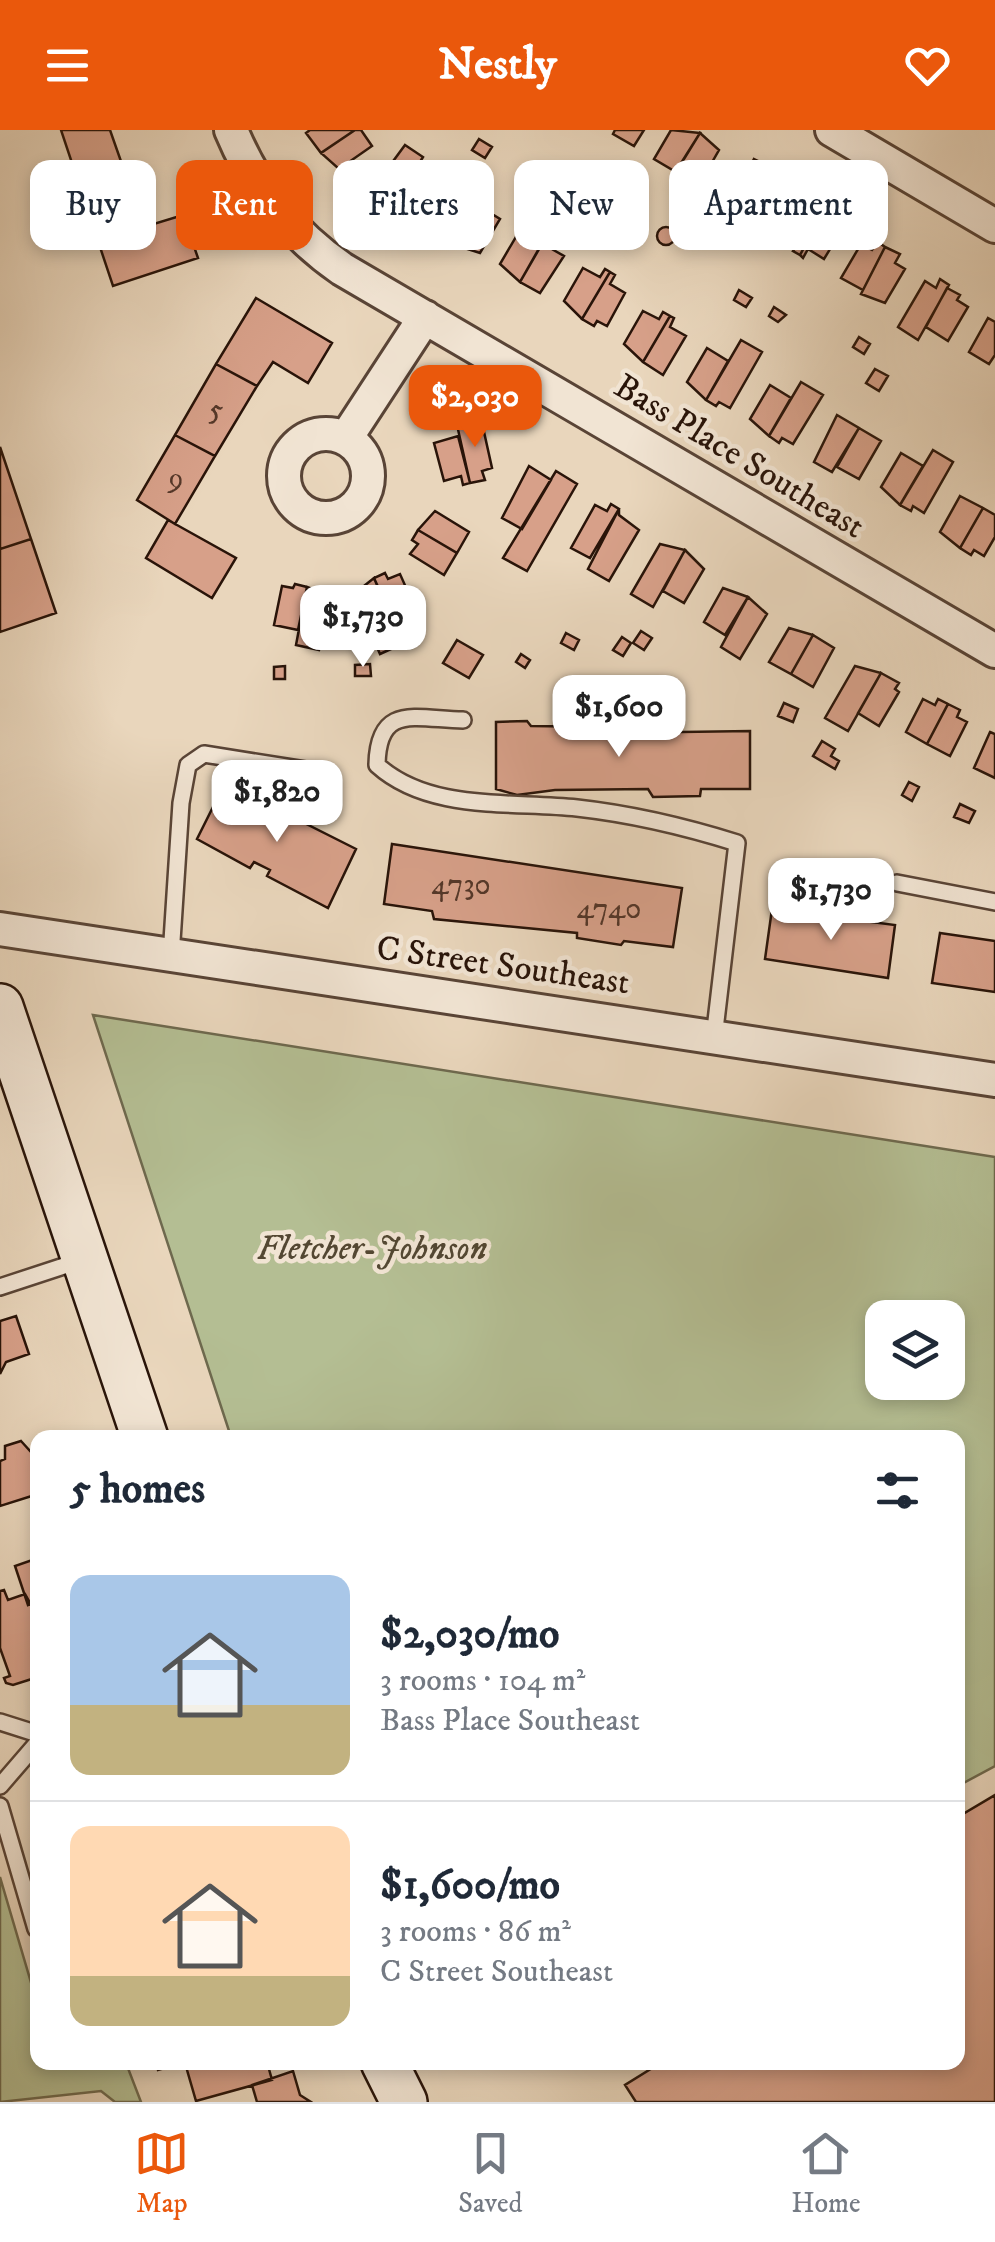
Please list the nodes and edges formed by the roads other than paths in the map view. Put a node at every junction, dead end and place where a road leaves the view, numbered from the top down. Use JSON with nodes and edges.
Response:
{"nodes":[{"id":1,"x":231,"y":130,"type":"edge"},
{"id":2,"x":832,"y":130,"type":"edge"},
{"id":3,"x":995,"y":226,"type":"edge"},
{"id":4,"x":425,"y":317,"type":"junction"},
{"id":5,"x":346,"y":438,"type":"dead end"},
{"id":6,"x":995,"y":651,"type":"edge"},
{"id":7,"x":463,"y":720,"type":"dead end"},
{"id":8,"x":305,"y":770,"type":"dead end"},
{"id":9,"x":897,"y":882,"type":"dead end"},
{"id":10,"x":995,"y":902,"type":"edge"},
{"id":11,"x":0,"y":929,"type":"edge"},
{"id":12,"x":170,"y":956,"type":"junction"},
{"id":13,"x":0,"y":1006,"type":"edge"},
{"id":14,"x":714,"y":1038,"type":"junction"},
{"id":15,"x":995,"y":1080,"type":"edge"},
{"id":16,"x":86,"y":1259,"type":"junction"},
{"id":17,"x":0,"y":1287,"type":"edge"},
{"id":18,"x":143,"y":1430,"type":"edge"},
{"id":19,"x":0,"y":1722,"type":"edge"},
{"id":20,"x":30,"y":1731,"type":"edge"},
{"id":21,"x":30,"y":1751,"type":"edge"},
{"id":22,"x":0,"y":1786,"type":"edge"},
{"id":23,"x":0,"y":1806,"type":"edge"},
{"id":24,"x":30,"y":1909,"type":"edge"},
{"id":25,"x":388,"y":2070,"type":"edge"},
{"id":26,"x":404,"y":2102,"type":"edge"}],
"edges":[{"from":1,"to":4,"type":"street","name":"Bass Place Southeast"},
{"from":2,"to":3,"type":"street"},
{"from":4,"to":5,"type":"street"},
{"from":4,"to":6,"type":"street","name":"Bass Place Southeast"},
{"from":7,"to":14,"type":"lane"},
{"from":8,"to":12,"type":"lane"},
{"from":9,"to":10,"type":"lane"},
{"from":11,"to":12,"type":"street","name":"C Street Southeast"},
{"from":12,"to":14,"type":"street","name":"C Street Southeast"},
{"from":13,"to":16,"type":"main road"},
{"from":14,"to":15,"type":"street","name":"C Street Southeast"},
{"from":16,"to":17,"type":"lane"},
{"from":16,"to":18,"type":"main road"},
{"from":19,"to":20,"type":"lane"},
{"from":21,"to":22,"type":"lane"},
{"from":23,"to":24,"type":"lane"},
{"from":25,"to":26,"type":"main road"}]}
